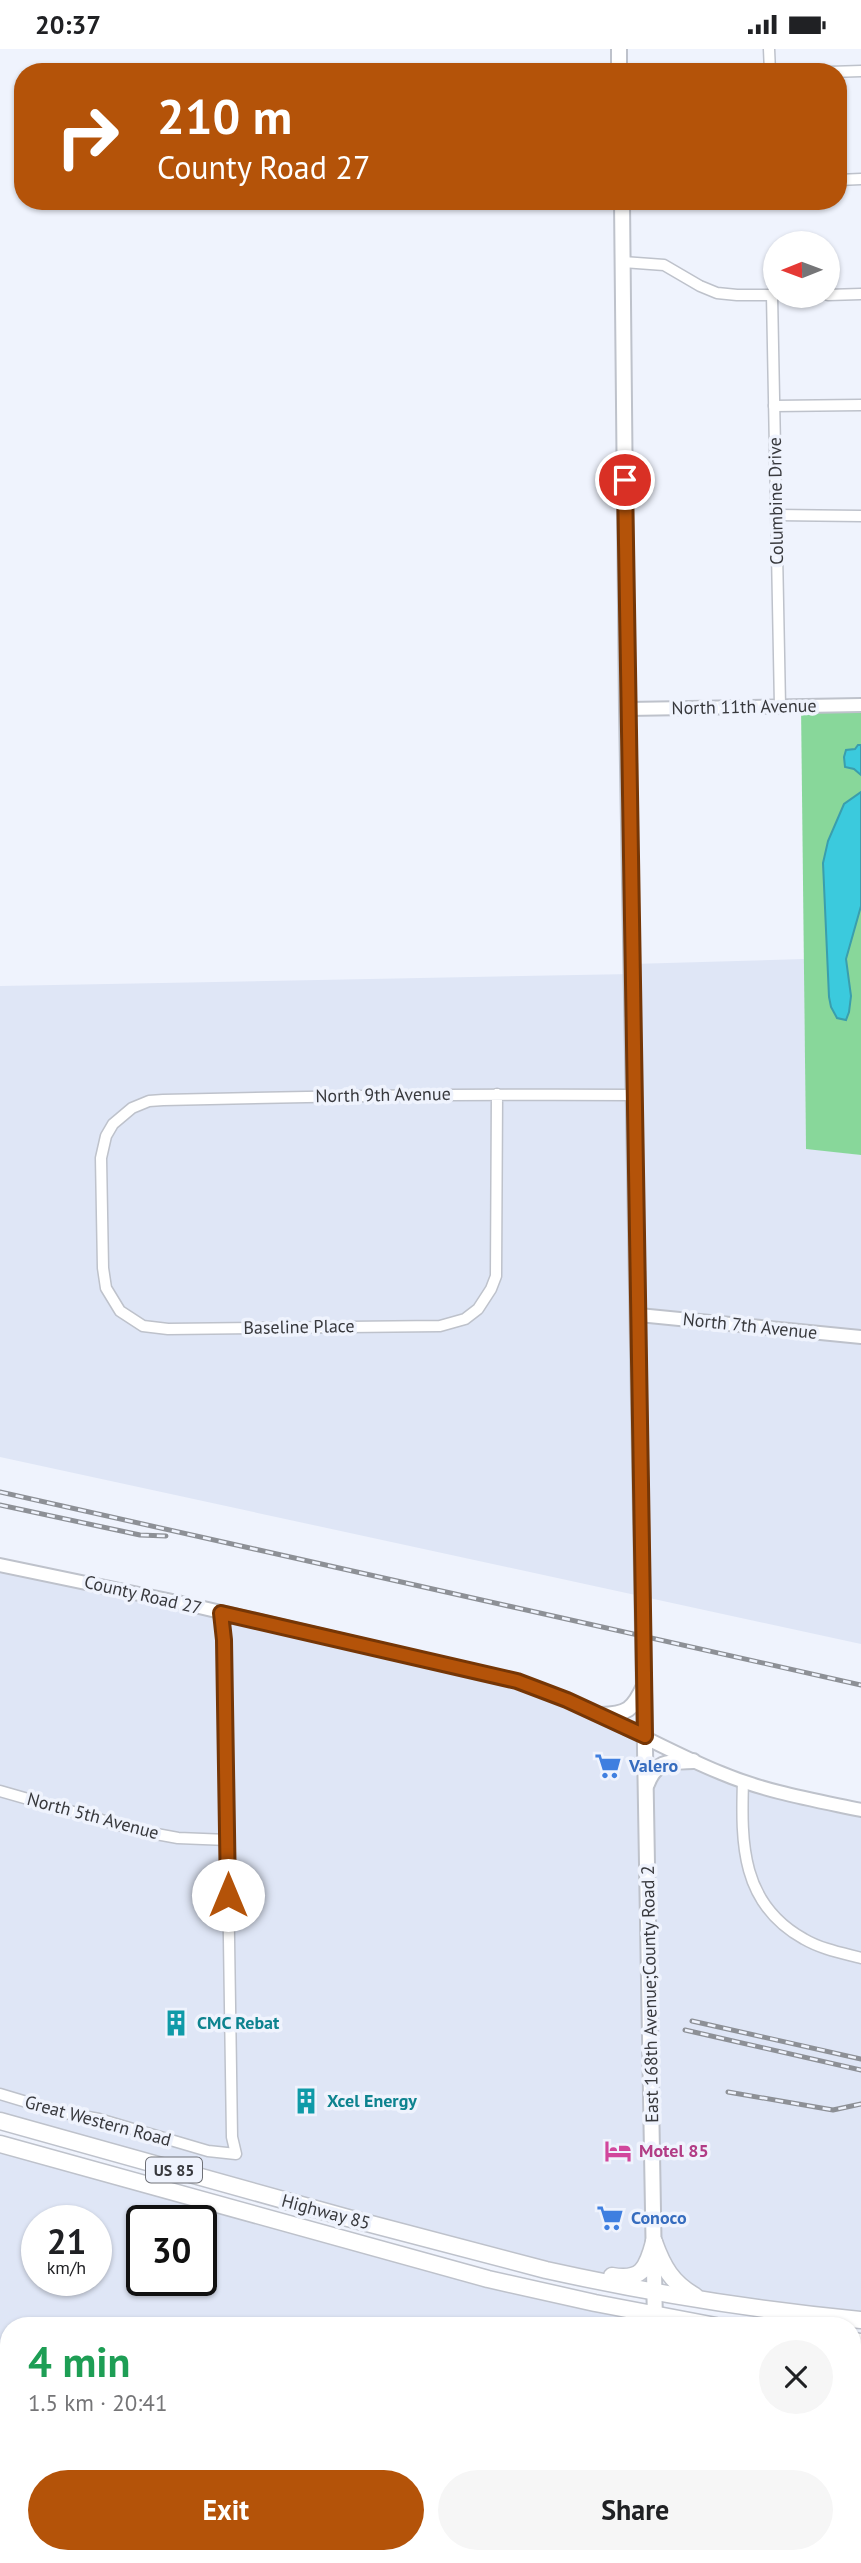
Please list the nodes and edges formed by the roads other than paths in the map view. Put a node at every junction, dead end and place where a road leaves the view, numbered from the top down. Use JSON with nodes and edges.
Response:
{"nodes":[{"id":1,"x":622,"y":210,"type":"edge"},
{"id":2,"x":623,"y":262,"type":"junction"},
{"id":3,"x":861,"y":294,"type":"edge"},
{"id":4,"x":763,"y":295,"type":"edge"},
{"id":5,"x":840,"y":295,"type":"edge"},
{"id":6,"x":773,"y":308,"type":"edge"},
{"id":7,"x":861,"y":405,"type":"edge"},
{"id":8,"x":774,"y":407,"type":"junction"},
{"id":9,"x":776,"y":515,"type":"junction"},
{"id":10,"x":861,"y":516,"type":"edge"},
{"id":11,"x":861,"y":705,"type":"edge"},
{"id":12,"x":780,"y":706,"type":"junction"},
{"id":13,"x":627,"y":709,"type":"junction"},
{"id":14,"x":497,"y":1094,"type":"junction"},
{"id":15,"x":635,"y":1095,"type":"junction"},
{"id":16,"x":132,"y":1108,"type":"joint"},
{"id":17,"x":639,"y":1315,"type":"junction"},
{"id":18,"x":861,"y":1337,"type":"edge"},
{"id":19,"x":0,"y":1565,"type":"edge"},
{"id":20,"x":221,"y":1613,"type":"junction"},
{"id":21,"x":645,"y":1684,"type":"junction"},
{"id":22,"x":601,"y":1715,"type":"junction"},
{"id":23,"x":645,"y":1736,"type":"junction"},
{"id":24,"x":693,"y":1761,"type":"junction"},
{"id":25,"x":743,"y":1781,"type":"junction"},
{"id":26,"x":646,"y":1786,"type":"junction"},
{"id":27,"x":0,"y":1791,"type":"edge"},
{"id":28,"x":861,"y":1810,"type":"edge"},
{"id":29,"x":228,"y":1840,"type":"junction"},
{"id":30,"x":861,"y":1958,"type":"edge"},
{"id":31,"x":0,"y":2094,"type":"edge"},
{"id":32,"x":0,"y":2121,"type":"edge"},
{"id":33,"x":0,"y":2144,"type":"edge"},
{"id":34,"x":654,"y":2242,"type":"junction"},
{"id":35,"x":577,"y":2275,"type":"junction"},
{"id":36,"x":654,"y":2293,"type":"junction"},
{"id":37,"x":704,"y":2301,"type":"junction"},
{"id":38,"x":612,"y":2307,"type":"junction"},
{"id":39,"x":626,"y":2317,"type":"edge"},
{"id":40,"x":643,"y":2317,"type":"edge"},
{"id":41,"x":655,"y":2317,"type":"edge"},
{"id":42,"x":836,"y":2317,"type":"edge"}],
"edges":[{"from":1,"to":2,"type":"main road"},
{"from":2,"to":4,"type":"street"},
{"from":2,"to":13,"type":"main road"},
{"from":3,"to":5,"type":"street"},
{"from":6,"to":8,"type":"street","name":"Columbine Drive"},
{"from":7,"to":8,"type":"street"},
{"from":8,"to":9,"type":"street","name":"Columbine Drive"},
{"from":9,"to":10,"type":"street"},
{"from":9,"to":12,"type":"street","name":"Columbine Drive"},
{"from":11,"to":12,"type":"street","name":"North 11th Avenue"},
{"from":12,"to":13,"type":"street","name":"North 11th Avenue"},
{"from":13,"to":15,"type":"main road","name":"East 168th Avenue;County Road 2"},
{"from":14,"to":15,"type":"street","name":"North 9th Avenue"},
{"from":14,"to":16,"type":"street","name":"North 9th Avenue"},
{"from":14,"to":16,"type":"street","name":"Baseline Place"},
{"from":15,"to":17,"type":"main road","name":"East 168th Avenue;County Road 2"},
{"from":17,"to":18,"type":"street","name":"North 7th Avenue"},
{"from":17,"to":21,"type":"main road","name":"East 168th Avenue;County Road 2"},
{"from":19,"to":20,"type":"street","name":"County Road 27"},
{"from":20,"to":22,"type":"street","name":"County Road 27"},
{"from":20,"to":29,"type":"street"},
{"from":21,"to":22,"type":"main road"},
{"from":21,"to":23,"type":"main road","name":"East 168th Avenue;County Road 2"},
{"from":22,"to":23,"type":"street","name":"County Road 27"},
{"from":23,"to":24,"type":"street","name":"County Road 27"},
{"from":23,"to":26,"type":"main road","name":"East 168th Avenue;County Road 2"},
{"from":24,"to":25,"type":"street","name":"County Road 27"},
{"from":24,"to":26,"type":"main road"},
{"from":25,"to":28,"type":"street","name":"County Road 27"},
{"from":25,"to":30,"type":"street"},
{"from":26,"to":34,"type":"main road","name":"East 168th Avenue;County Road 2"},
{"from":27,"to":29,"type":"street","name":"North 5th Avenue"},
{"from":29,"to":31,"type":"street","name":"Great Western Road"},
{"from":32,"to":35,"type":"highway","name":"Highway 85","number":"US 85"},
{"from":33,"to":38,"type":"highway","name":"Highway 85","number":"US 85"},
{"from":34,"to":35,"type":"highway"},
{"from":34,"to":36,"type":"main road","name":"East 168th Avenue;County Road 2"},
{"from":34,"to":37,"type":"highway"},
{"from":35,"to":36,"type":"highway","name":"Highway 85","number":"US 85"},
{"from":36,"to":37,"type":"highway","number":"US 85"},
{"from":36,"to":41,"type":"main road","name":"East 168th Avenue;County Road 2"},
{"from":37,"to":42,"type":"highway","number":"US 85"},
{"from":38,"to":39,"type":"highway"},
{"from":38,"to":40,"type":"highway","name":"Highway 85","number":"US 85"}]}
